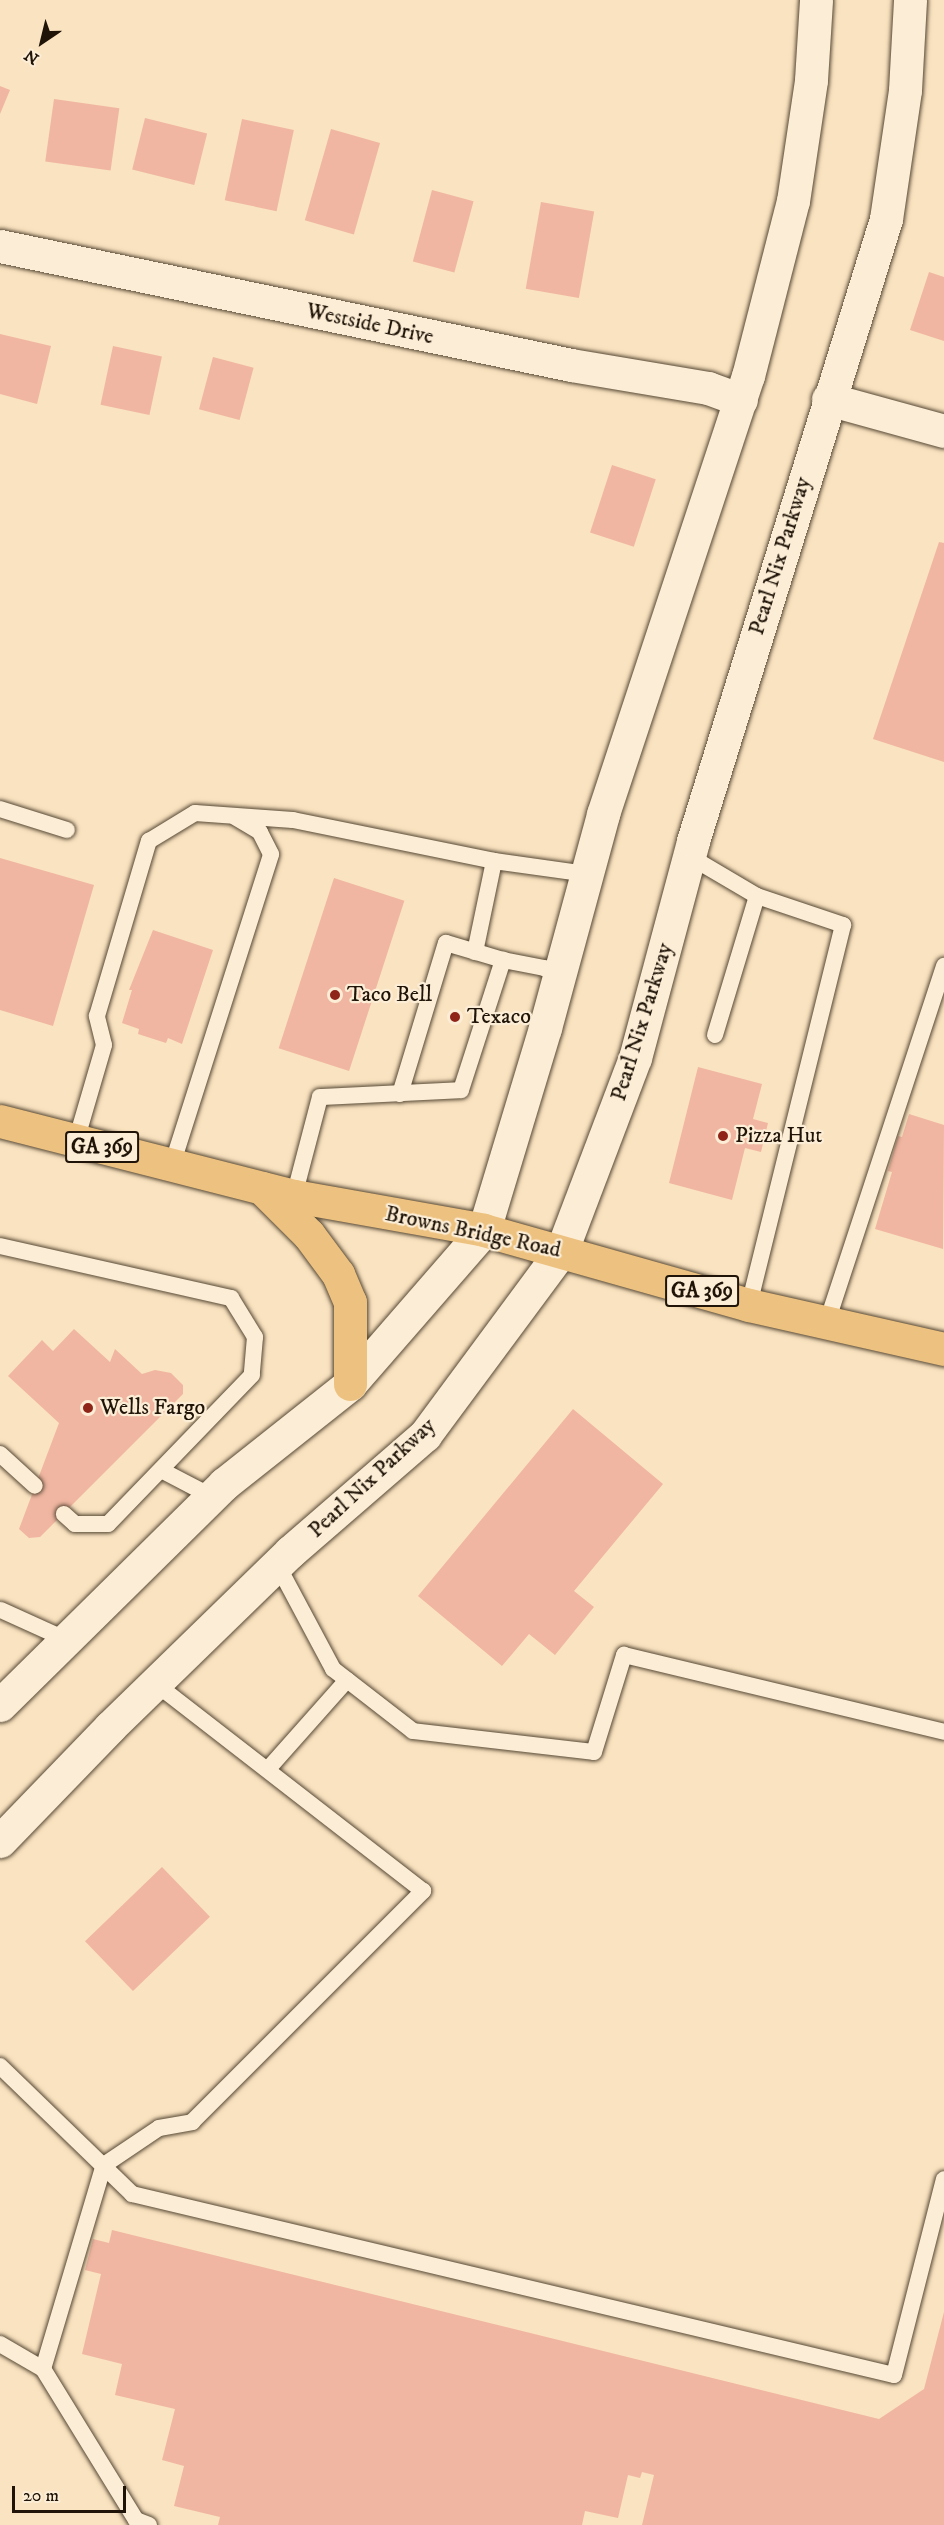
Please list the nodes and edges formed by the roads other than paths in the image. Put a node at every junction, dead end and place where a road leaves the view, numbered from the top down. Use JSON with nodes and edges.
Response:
{"nodes":[{"id":1,"x":816,"y":0,"type":"edge"},
{"id":2,"x":910,"y":0,"type":"edge"},
{"id":3,"x":0,"y":246,"type":"edge"},
{"id":4,"x":741,"y":399,"type":"junction"},
{"id":5,"x":828,"y":399,"type":"junction"},
{"id":6,"x":944,"y":431,"type":"edge"},
{"id":7,"x":0,"y":809,"type":"edge"},
{"id":8,"x":232,"y":816,"type":"junction"},
{"id":9,"x":67,"y":830,"type":"dead end"},
{"id":10,"x":689,"y":856,"type":"junction"},
{"id":11,"x":494,"y":861,"type":"junction"},
{"id":12,"x":586,"y":874,"type":"junction"},
{"id":13,"x":757,"y":896,"type":"junction"},
{"id":14,"x":475,"y":952,"type":"junction"},
{"id":15,"x":503,"y":960,"type":"junction"},
{"id":16,"x":944,"y":966,"type":"edge"},
{"id":17,"x":560,"y":975,"type":"junction"},
{"id":18,"x":715,"y":1035,"type":"dead end"},
{"id":19,"x":400,"y":1094,"type":"junction"},
{"id":20,"x":1,"y":1127,"type":"edge"},
{"id":21,"x":76,"y":1141,"type":"junction"},
{"id":22,"x":172,"y":1165,"type":"junction"},
{"id":23,"x":261,"y":1188,"type":"junction"},
{"id":24,"x":294,"y":1196,"type":"junction"},
{"id":25,"x":484,"y":1230,"type":"junction"},
{"id":26,"x":0,"y":1246,"type":"edge"},
{"id":27,"x":562,"y":1250,"type":"junction"},
{"id":28,"x":749,"y":1305,"type":"junction"},
{"id":29,"x":827,"y":1322,"type":"junction"},
{"id":30,"x":944,"y":1349,"type":"edge"},
{"id":31,"x":350,"y":1384,"type":"junction"},
{"id":32,"x":0,"y":1454,"type":"edge"},
{"id":33,"x":161,"y":1470,"type":"junction"},
{"id":34,"x":35,"y":1486,"type":"dead end"},
{"id":35,"x":211,"y":1496,"type":"junction"},
{"id":36,"x":64,"y":1514,"type":"dead end"},
{"id":37,"x":277,"y":1564,"type":"junction"},
{"id":38,"x":0,"y":1611,"type":"edge"},
{"id":39,"x":65,"y":1639,"type":"junction"},
{"id":40,"x":347,"y":1680,"type":"junction"},
{"id":41,"x":155,"y":1683,"type":"junction"},
{"id":42,"x":0,"y":1705,"type":"edge"},
{"id":43,"x":944,"y":1732,"type":"edge"},
{"id":44,"x":268,"y":1769,"type":"junction"},
{"id":45,"x":0,"y":1841,"type":"edge"},
{"id":46,"x":0,"y":2066,"type":"edge"},
{"id":47,"x":104,"y":2165,"type":"junction"},
{"id":48,"x":944,"y":2179,"type":"edge"},
{"id":49,"x":0,"y":2344,"type":"edge"},
{"id":50,"x":43,"y":2369,"type":"junction"},
{"id":51,"x":150,"y":2525,"type":"edge"}],
"edges":[{"from":1,"to":4,"type":"main road"},
{"from":2,"to":5,"type":"main road","name":"Pearl Nix Parkway"},
{"from":3,"to":4,"type":"main road","name":"Westside Drive"},
{"from":4,"to":12,"type":"main road"},
{"from":5,"to":6,"type":"main road"},
{"from":5,"to":10,"type":"main road","name":"Pearl Nix Parkway"},
{"from":7,"to":9,"type":"lane"},
{"from":8,"to":11,"type":"lane"},
{"from":8,"to":21,"type":"lane"},
{"from":8,"to":22,"type":"lane"},
{"from":10,"to":13,"type":"lane"},
{"from":10,"to":27,"type":"main road","name":"Pearl Nix Parkway"},
{"from":11,"to":12,"type":"lane"},
{"from":11,"to":14,"type":"lane"},
{"from":12,"to":17,"type":"main road"},
{"from":13,"to":18,"type":"lane"},
{"from":13,"to":28,"type":"lane"},
{"from":14,"to":15,"type":"lane"},
{"from":14,"to":19,"type":"lane"},
{"from":15,"to":17,"type":"lane"},
{"from":15,"to":19,"type":"lane"},
{"from":16,"to":29,"type":"lane"},
{"from":17,"to":25,"type":"main road"},
{"from":19,"to":24,"type":"lane"},
{"from":20,"to":21,"type":"main road","name":"Browns Bridge Road","number":"GA 369"},
{"from":21,"to":22,"type":"main road","name":"Browns Bridge Road","number":"GA 369"},
{"from":22,"to":23,"type":"main road","name":"Browns Bridge Road","number":"GA 369"},
{"from":23,"to":24,"type":"main road","name":"Browns Bridge Road","number":"GA 369"},
{"from":23,"to":31,"type":"main road"},
{"from":24,"to":25,"type":"main road","name":"Browns Bridge Road","number":"GA 369"},
{"from":25,"to":27,"type":"main road","name":"Browns Bridge Road","number":"GA 369"},
{"from":25,"to":31,"type":"main road"},
{"from":26,"to":33,"type":"lane"},
{"from":27,"to":28,"type":"main road","name":"Browns Bridge Road","number":"GA 369"},
{"from":27,"to":37,"type":"main road","name":"Pearl Nix Parkway"},
{"from":28,"to":29,"type":"main road","name":"Browns Bridge Road","number":"GA 369"},
{"from":29,"to":30,"type":"main road","name":"Browns Bridge Road","number":"GA 369"},
{"from":31,"to":35,"type":"main road"},
{"from":32,"to":34,"type":"lane"},
{"from":33,"to":35,"type":"lane"},
{"from":33,"to":36,"type":"lane"},
{"from":35,"to":39,"type":"main road"},
{"from":37,"to":40,"type":"lane"},
{"from":37,"to":41,"type":"main road","name":"Pearl Nix Parkway"},
{"from":38,"to":39,"type":"lane"},
{"from":39,"to":42,"type":"main road"},
{"from":40,"to":43,"type":"lane"},
{"from":40,"to":44,"type":"lane"},
{"from":41,"to":44,"type":"lane"},
{"from":41,"to":45,"type":"main road","name":"Pearl Nix Parkway"},
{"from":44,"to":47,"type":"lane"},
{"from":46,"to":47,"type":"lane"},
{"from":47,"to":48,"type":"lane"},
{"from":47,"to":50,"type":"lane"},
{"from":49,"to":50,"type":"lane"},
{"from":50,"to":51,"type":"lane"}]}
